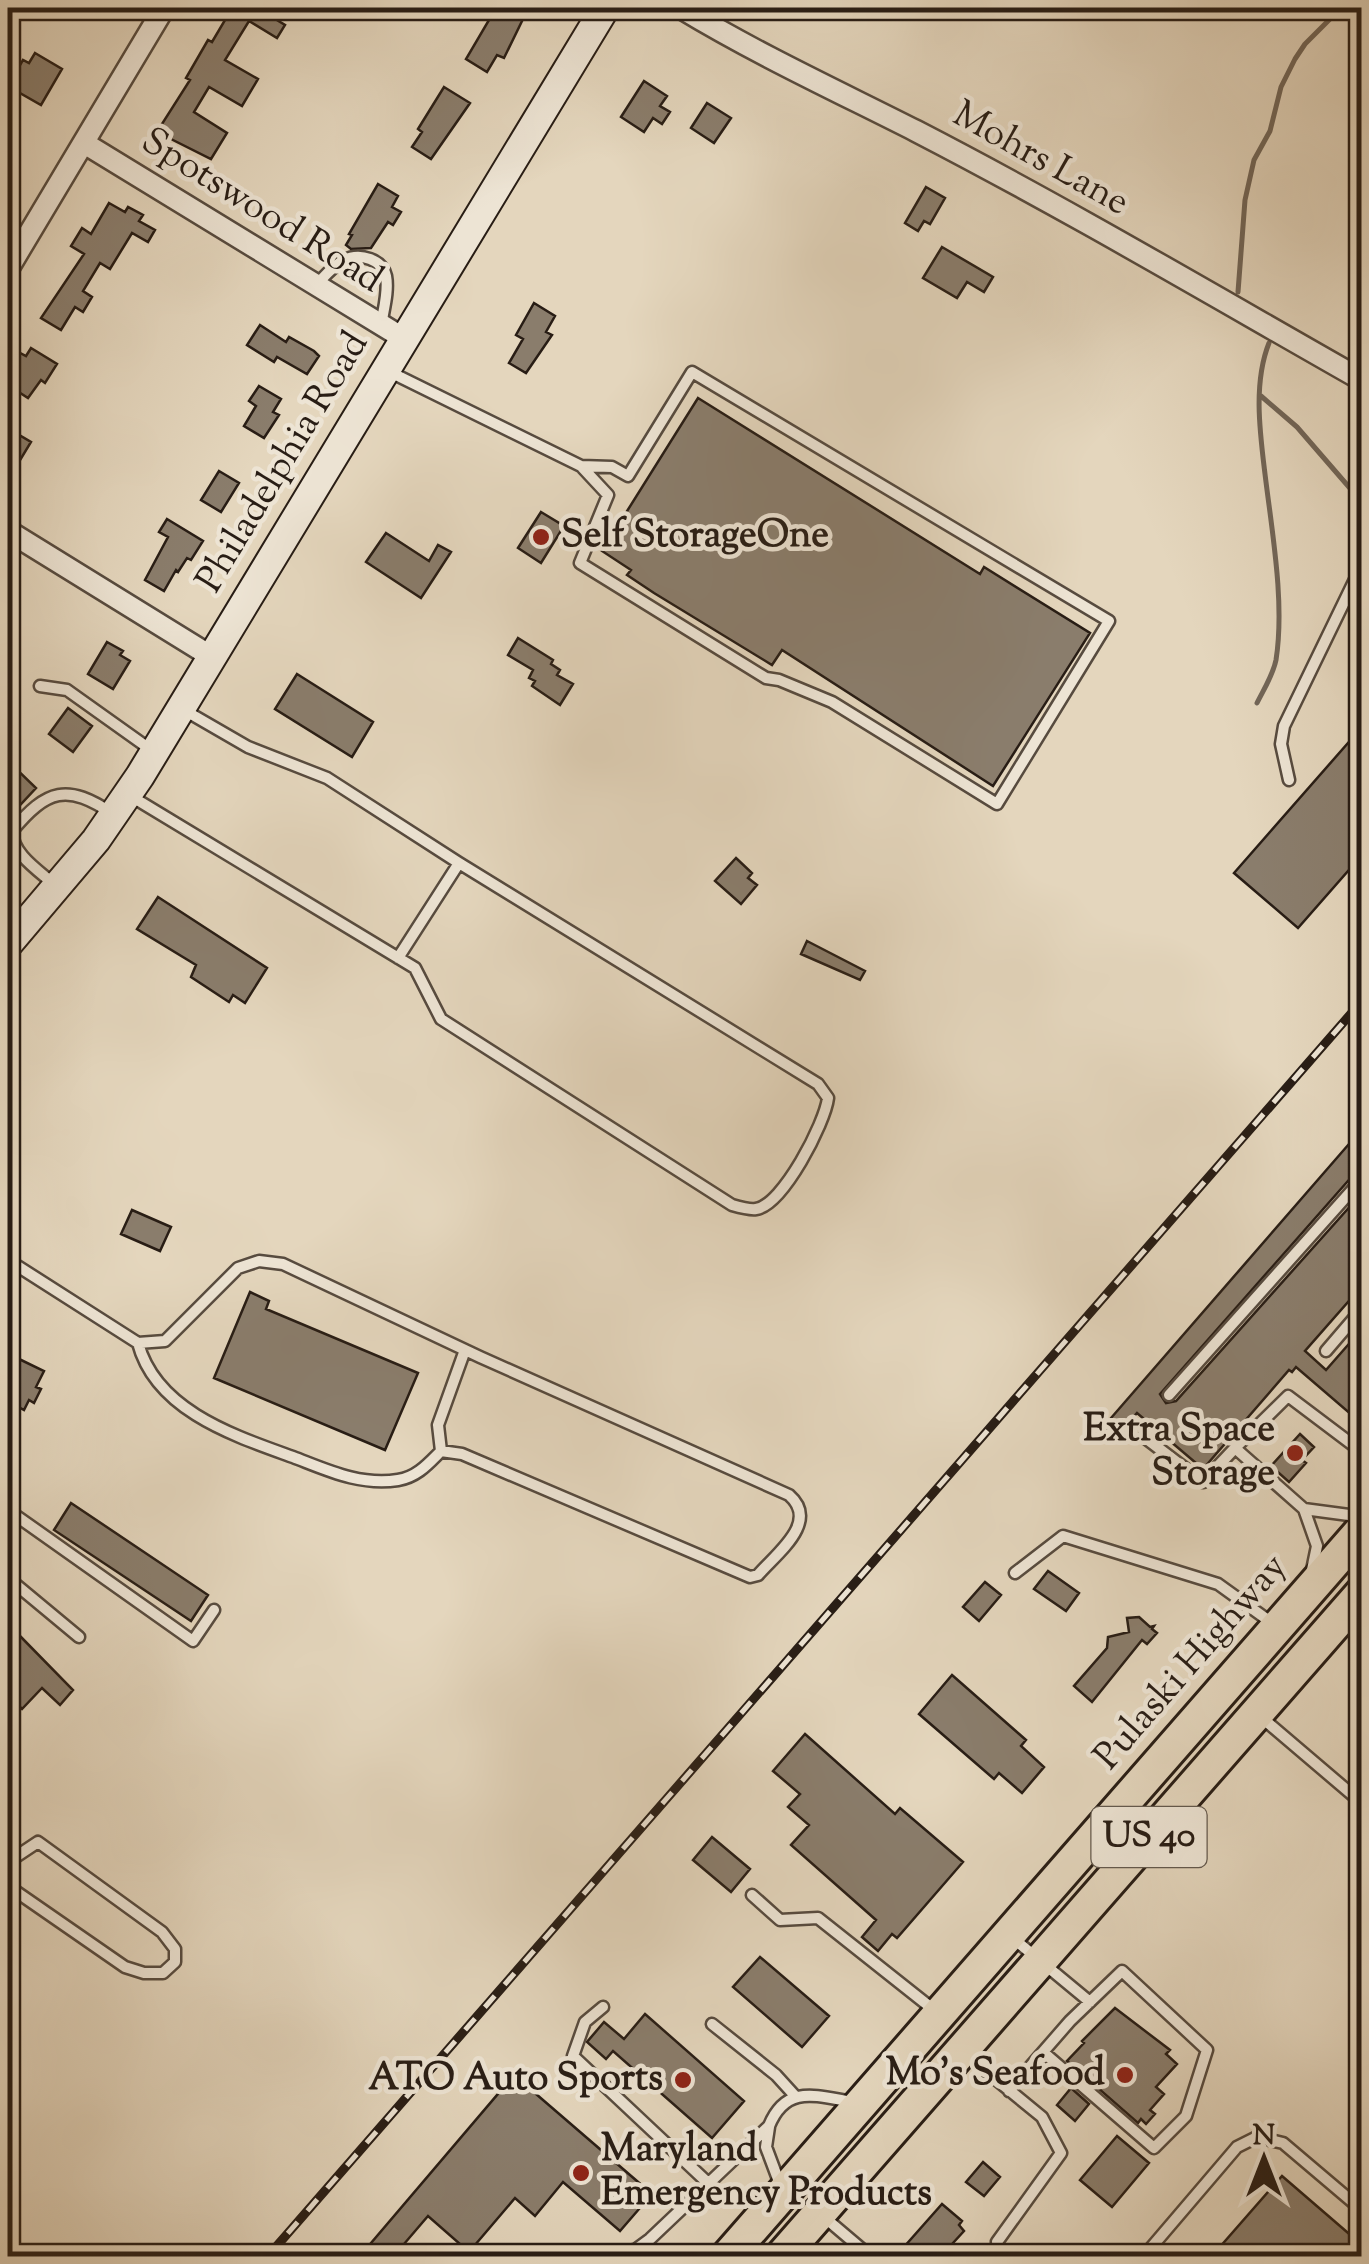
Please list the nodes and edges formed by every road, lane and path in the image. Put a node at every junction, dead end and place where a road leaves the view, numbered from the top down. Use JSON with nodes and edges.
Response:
{"nodes":[{"id":1,"x":164,"y":8,"type":"edge"},
{"id":2,"x":605,"y":8,"type":"edge"},
{"id":3,"x":680,"y":8,"type":"edge"},
{"id":4,"x":84,"y":143,"type":"junction"},
{"id":5,"x":8,"y":269,"type":"edge"},
{"id":6,"x":314,"y":286,"type":"junction"},
{"id":7,"x":392,"y":333,"type":"junction"},
{"id":8,"x":384,"y":370,"type":"junction"},
{"id":9,"x":1362,"y":380,"type":"edge"},
{"id":10,"x":581,"y":466,"type":"junction"},
{"id":11,"x":8,"y":532,"type":"edge"},
{"id":12,"x":1362,"y":564,"type":"edge"},
{"id":13,"x":212,"y":657,"type":"junction"},
{"id":14,"x":40,"y":686,"type":"dead end"},
{"id":15,"x":182,"y":708,"type":"junction"},
{"id":16,"x":155,"y":752,"type":"junction"},
{"id":17,"x":1288,"y":780,"type":"dead end"},
{"id":18,"x":121,"y":804,"type":"junction"},
{"id":19,"x":458,"y":864,"type":"junction"},
{"id":20,"x":57,"y":887,"type":"junction"},
{"id":21,"x":8,"y":944,"type":"edge"},
{"id":22,"x":398,"y":958,"type":"junction"},
{"id":23,"x":1362,"y":1179,"type":"edge"},
{"id":24,"x":8,"y":1260,"type":"edge"},
{"id":25,"x":1362,"y":1309,"type":"edge"},
{"id":26,"x":138,"y":1343,"type":"junction"},
{"id":27,"x":465,"y":1350,"type":"junction"},
{"id":28,"x":1326,"y":1351,"type":"dead end"},
{"id":29,"x":1169,"y":1394,"type":"dead end"},
{"id":30,"x":1362,"y":1435,"type":"edge"},
{"id":31,"x":1144,"y":1437,"type":"dead end"},
{"id":32,"x":1235,"y":1448,"type":"junction"},
{"id":33,"x":441,"y":1451,"type":"junction"},
{"id":34,"x":1304,"y":1509,"type":"junction"},
{"id":35,"x":8,"y":1510,"type":"edge"},
{"id":36,"x":1362,"y":1511,"type":"edge"},
{"id":37,"x":1362,"y":1530,"type":"edge"},
{"id":38,"x":1015,"y":1573,"type":"dead end"},
{"id":39,"x":8,"y":1578,"type":"edge"},
{"id":40,"x":1308,"y":1591,"type":"junction"},
{"id":41,"x":1362,"y":1593,"type":"edge"},
{"id":42,"x":214,"y":1610,"type":"dead end"},
{"id":43,"x":1277,"y":1626,"type":"junction"},
{"id":44,"x":79,"y":1638,"type":"dead end"},
{"id":45,"x":1257,"y":1713,"type":"junction"},
{"id":46,"x":1362,"y":1803,"type":"edge"},
{"id":47,"x":8,"y":1862,"type":"edge"},
{"id":48,"x":8,"y":1886,"type":"edge"},
{"id":49,"x":752,"y":1895,"type":"dead end"},
{"id":50,"x":1009,"y":1934,"type":"junction"},
{"id":51,"x":1040,"y":1961,"type":"junction"},
{"id":52,"x":1090,"y":2002,"type":"junction"},
{"id":53,"x":603,"y":2007,"type":"dead end"},
{"id":54,"x":939,"y":2014,"type":"junction"},
{"id":55,"x":712,"y":2024,"type":"dead end"},
{"id":56,"x":961,"y":2051,"type":"junction"},
{"id":57,"x":1043,"y":2052,"type":"junction"},
{"id":58,"x":1009,"y":2091,"type":"junction"},
{"id":59,"x":796,"y":2096,"type":"junction"},
{"id":60,"x":862,"y":2103,"type":"junction"},
{"id":61,"x":769,"y":2126,"type":"junction"},
{"id":62,"x":708,"y":2184,"type":"junction"},
{"id":63,"x":784,"y":2193,"type":"junction"},
{"id":64,"x":1362,"y":2210,"type":"edge"},
{"id":65,"x":820,"y":2213,"type":"junction"},
{"id":66,"x":998,"y":2242,"type":"dead end"},
{"id":67,"x":594,"y":2256,"type":"edge"},
{"id":68,"x":728,"y":2256,"type":"edge"},
{"id":69,"x":782,"y":2256,"type":"edge"},
{"id":70,"x":870,"y":2256,"type":"edge"},
{"id":71,"x":1144,"y":2256,"type":"edge"}],
"edges":[{"from":1,"to":4,"type":"street"},
{"from":2,"to":7,"type":"main road","name":"Philadelphia Road"},
{"from":3,"to":9,"type":"street","name":"Mohrs Lane"},
{"from":4,"to":5,"type":"street"},
{"from":4,"to":6,"type":"street","name":"Spotswood Road"},
{"from":6,"to":7,"type":"street","name":"Spotswood Road"},
{"from":6,"to":7,"type":"lane"},
{"from":7,"to":8,"type":"main road","name":"Philadelphia Road"},
{"from":8,"to":10,"type":"lane"},
{"from":8,"to":13,"type":"main road","name":"Philadelphia Road"},
{"from":10,"to":10,"type":"lane"},
{"from":11,"to":13,"type":"street"},
{"from":12,"to":17,"type":"lane"},
{"from":13,"to":15,"type":"main road","name":"Philadelphia Road"},
{"from":14,"to":16,"type":"lane"},
{"from":15,"to":16,"type":"main road","name":"Philadelphia Road"},
{"from":15,"to":19,"type":"lane"},
{"from":16,"to":18,"type":"main road","name":"Philadelphia Road"},
{"from":18,"to":20,"type":"main road","name":"Philadelphia Road"},
{"from":18,"to":20,"type":"lane"},
{"from":18,"to":22,"type":"lane"},
{"from":19,"to":22,"type":"lane"},
{"from":19,"to":22,"type":"lane"},
{"from":20,"to":21,"type":"main road","name":"Philadelphia Road"},
{"from":23,"to":29,"type":"lane"},
{"from":24,"to":26,"type":"lane"},
{"from":25,"to":28,"type":"lane"},
{"from":26,"to":27,"type":"lane"},
{"from":26,"to":33,"type":"lane"},
{"from":27,"to":33,"type":"lane"},
{"from":27,"to":33,"type":"lane"},
{"from":30,"to":32,"type":"lane"},
{"from":31,"to":32,"type":"lane"},
{"from":32,"to":34,"type":"lane"},
{"from":34,"to":36,"type":"lane"},
{"from":34,"to":40,"type":"lane"},
{"from":35,"to":42,"type":"lane"},
{"from":37,"to":40,"type":"highway","name":"Pulaski Highway","number":"US 40"},
{"from":38,"to":43,"type":"lane"},
{"from":39,"to":44,"type":"lane"},
{"from":40,"to":43,"type":"highway","name":"Pulaski Highway","number":"US 40"},
{"from":41,"to":45,"type":"highway","number":"US 40"},
{"from":43,"to":50,"type":"highway","name":"Pulaski Highway","number":"US 40"},
{"from":45,"to":46,"type":"lane"},
{"from":45,"to":51,"type":"highway","number":"US 40"},
{"from":47,"to":48,"type":"lane"},
{"from":49,"to":54,"type":"lane"},
{"from":50,"to":51,"type":"lane"},
{"from":50,"to":54,"type":"highway","name":"Pulaski Highway","number":"US 40"},
{"from":51,"to":52,"type":"lane"},
{"from":51,"to":56,"type":"highway","number":"US 40"},
{"from":52,"to":57,"type":"lane"},
{"from":52,"to":57,"type":"lane"},
{"from":53,"to":62,"type":"lane"},
{"from":54,"to":60,"type":"highway","name":"Pulaski Highway","number":"US 40"},
{"from":55,"to":59,"type":"lane"},
{"from":56,"to":58,"type":"lane"},
{"from":56,"to":65,"type":"highway","number":"US 40"},
{"from":57,"to":58,"type":"lane"},
{"from":58,"to":66,"type":"lane"},
{"from":59,"to":60,"type":"lane"},
{"from":59,"to":61,"type":"lane"},
{"from":60,"to":63,"type":"highway","name":"Pulaski Highway","number":"US 40"},
{"from":61,"to":62,"type":"lane"},
{"from":61,"to":63,"type":"lane"},
{"from":62,"to":67,"type":"lane"},
{"from":63,"to":68,"type":"highway","name":"Pulaski Highway","number":"US 40"},
{"from":64,"to":71,"type":"lane"},
{"from":65,"to":69,"type":"highway","number":"US 40"},
{"from":65,"to":70,"type":"lane"}]}
